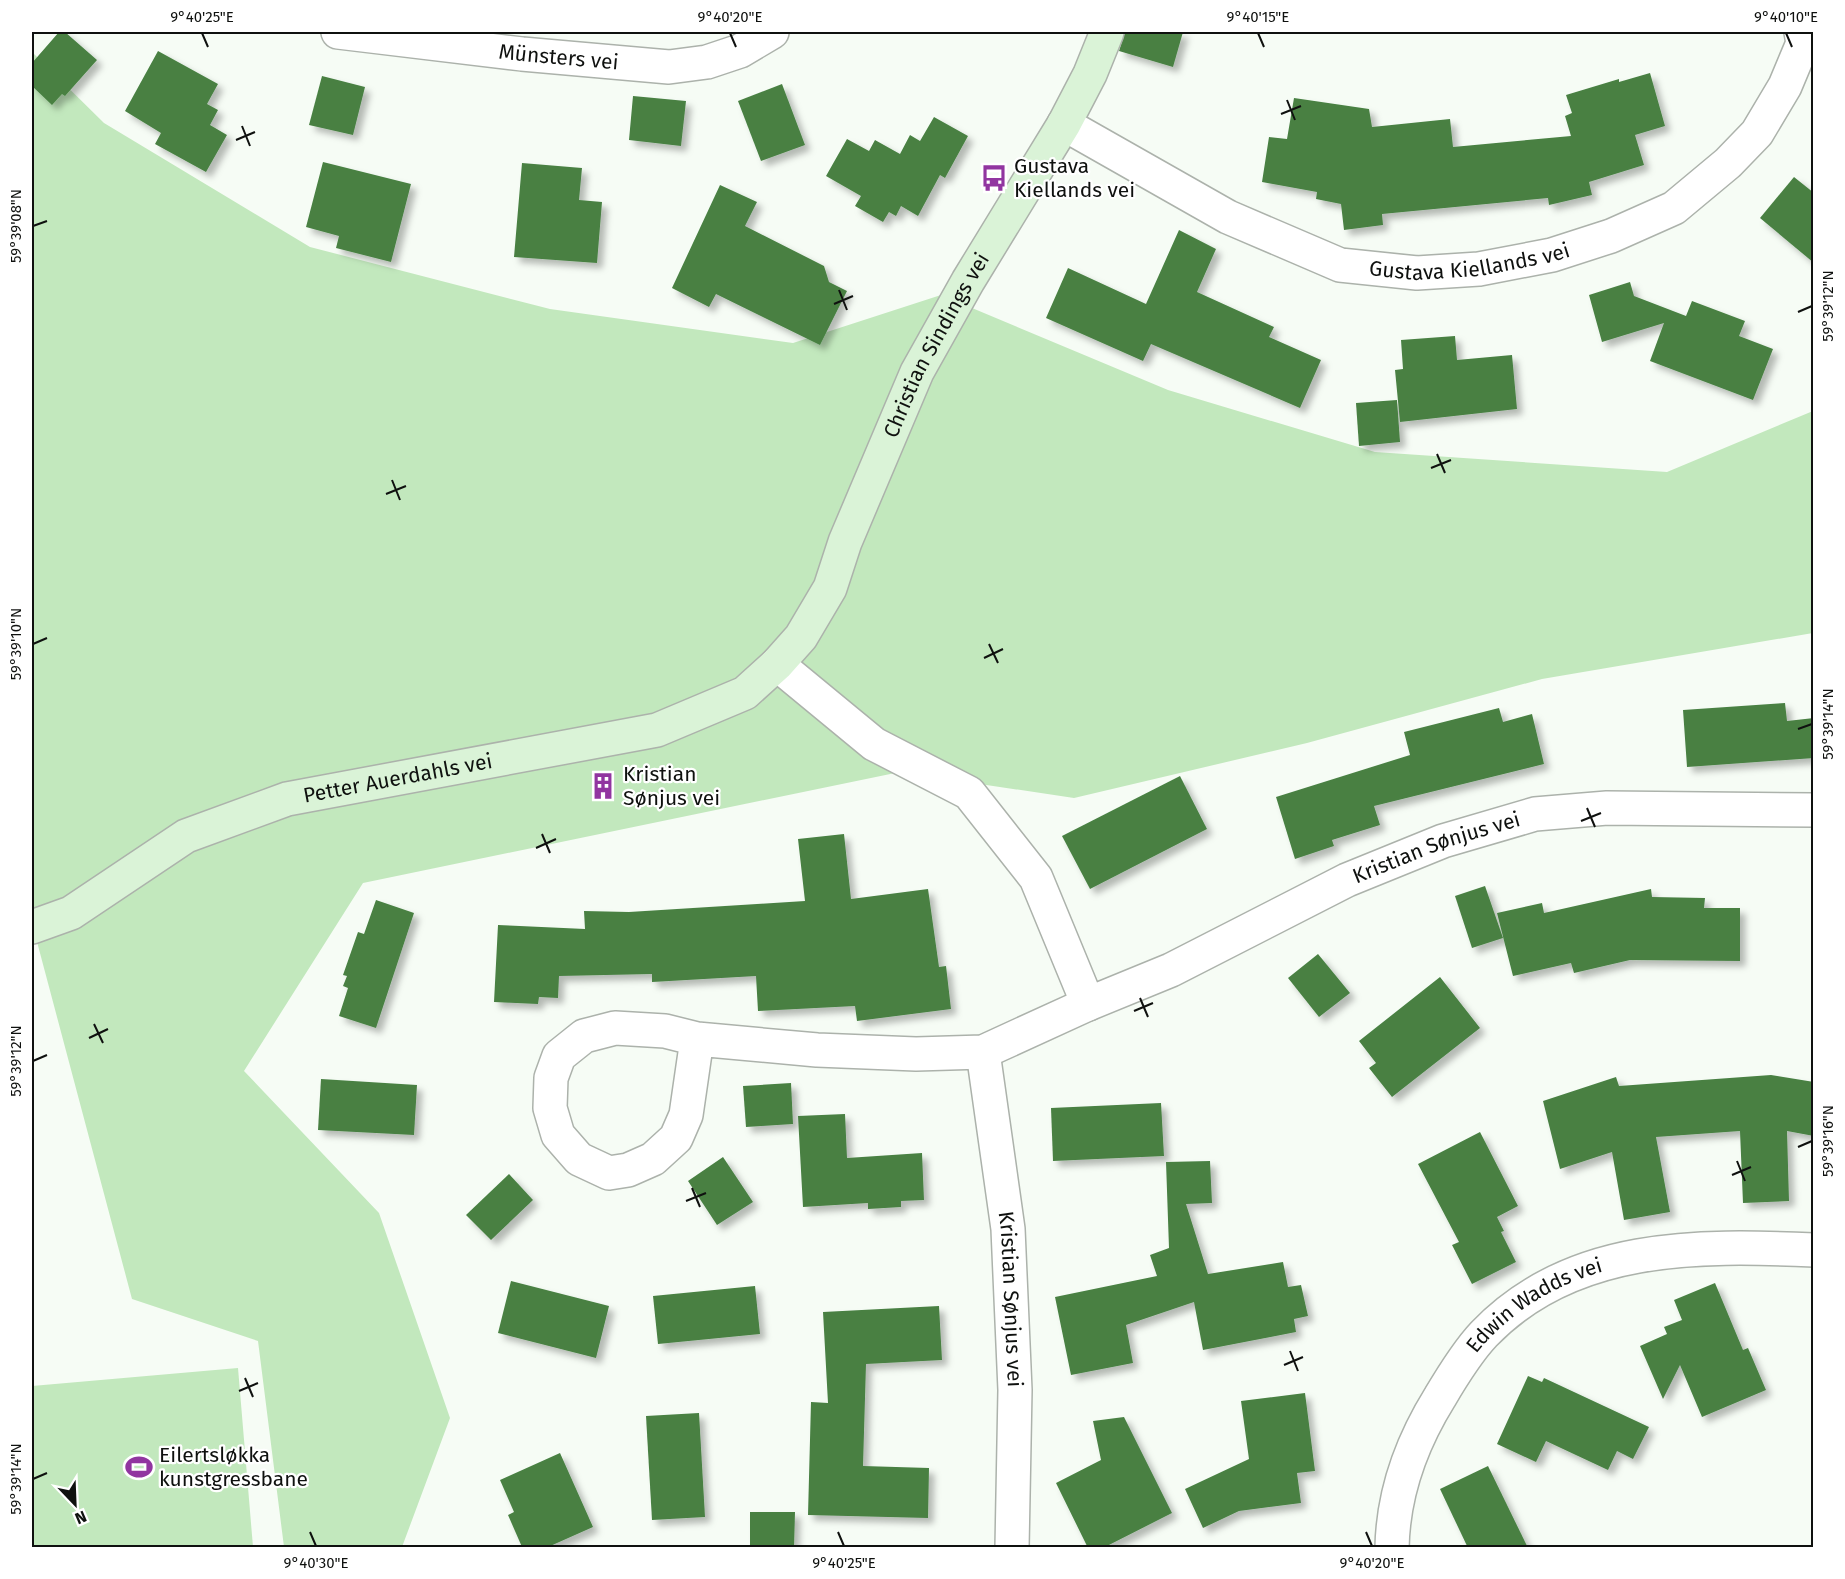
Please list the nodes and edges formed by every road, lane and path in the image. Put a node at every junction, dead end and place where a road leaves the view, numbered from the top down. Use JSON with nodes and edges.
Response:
{"nodes":[{"id":1,"x":338,"y":32,"type":"edge"},
{"id":2,"x":772,"y":32,"type":"edge"},
{"id":3,"x":1107,"y":32,"type":"edge"},
{"id":4,"x":1801,"y":32,"type":"edge"},
{"id":5,"x":1064,"y":124,"type":"junction"},
{"id":6,"x":777,"y":664,"type":"junction"},
{"id":7,"x":1814,"y":810,"type":"edge"},
{"id":8,"x":32,"y":927,"type":"edge"},
{"id":9,"x":1088,"y":1004,"type":"junction"},
{"id":10,"x":698,"y":1039,"type":"junction"},
{"id":11,"x":983,"y":1052,"type":"junction"},
{"id":12,"x":1814,"y":1250,"type":"edge"},
{"id":13,"x":1012,"y":1548,"type":"edge"},
{"id":14,"x":1392,"y":1548,"type":"edge"}],
"edges":[{"from":1,"to":2,"type":"street","name":"Münsters vei"},
{"from":3,"to":5,"type":"street","name":"Christian Sindings vei"},
{"from":4,"to":5,"type":"street","name":"Gustava Kiellands vei"},
{"from":5,"to":6,"type":"street","name":"Christian Sindings vei"},
{"from":6,"to":8,"type":"street","name":"Petter Auerdahls vei"},
{"from":6,"to":9,"type":"street"},
{"from":7,"to":9,"type":"street","name":"Kristian Sønjus vei"},
{"from":9,"to":11,"type":"street","name":"Kristian Sønjus vei"},
{"from":10,"to":10,"type":"street","name":"Kristian Sønjus vei"},
{"from":10,"to":11,"type":"street","name":"Kristian Sønjus vei"},
{"from":11,"to":13,"type":"street","name":"Kristian Sønjus vei"},
{"from":12,"to":14,"type":"street","name":"Edwin Wadds vei"}]}
